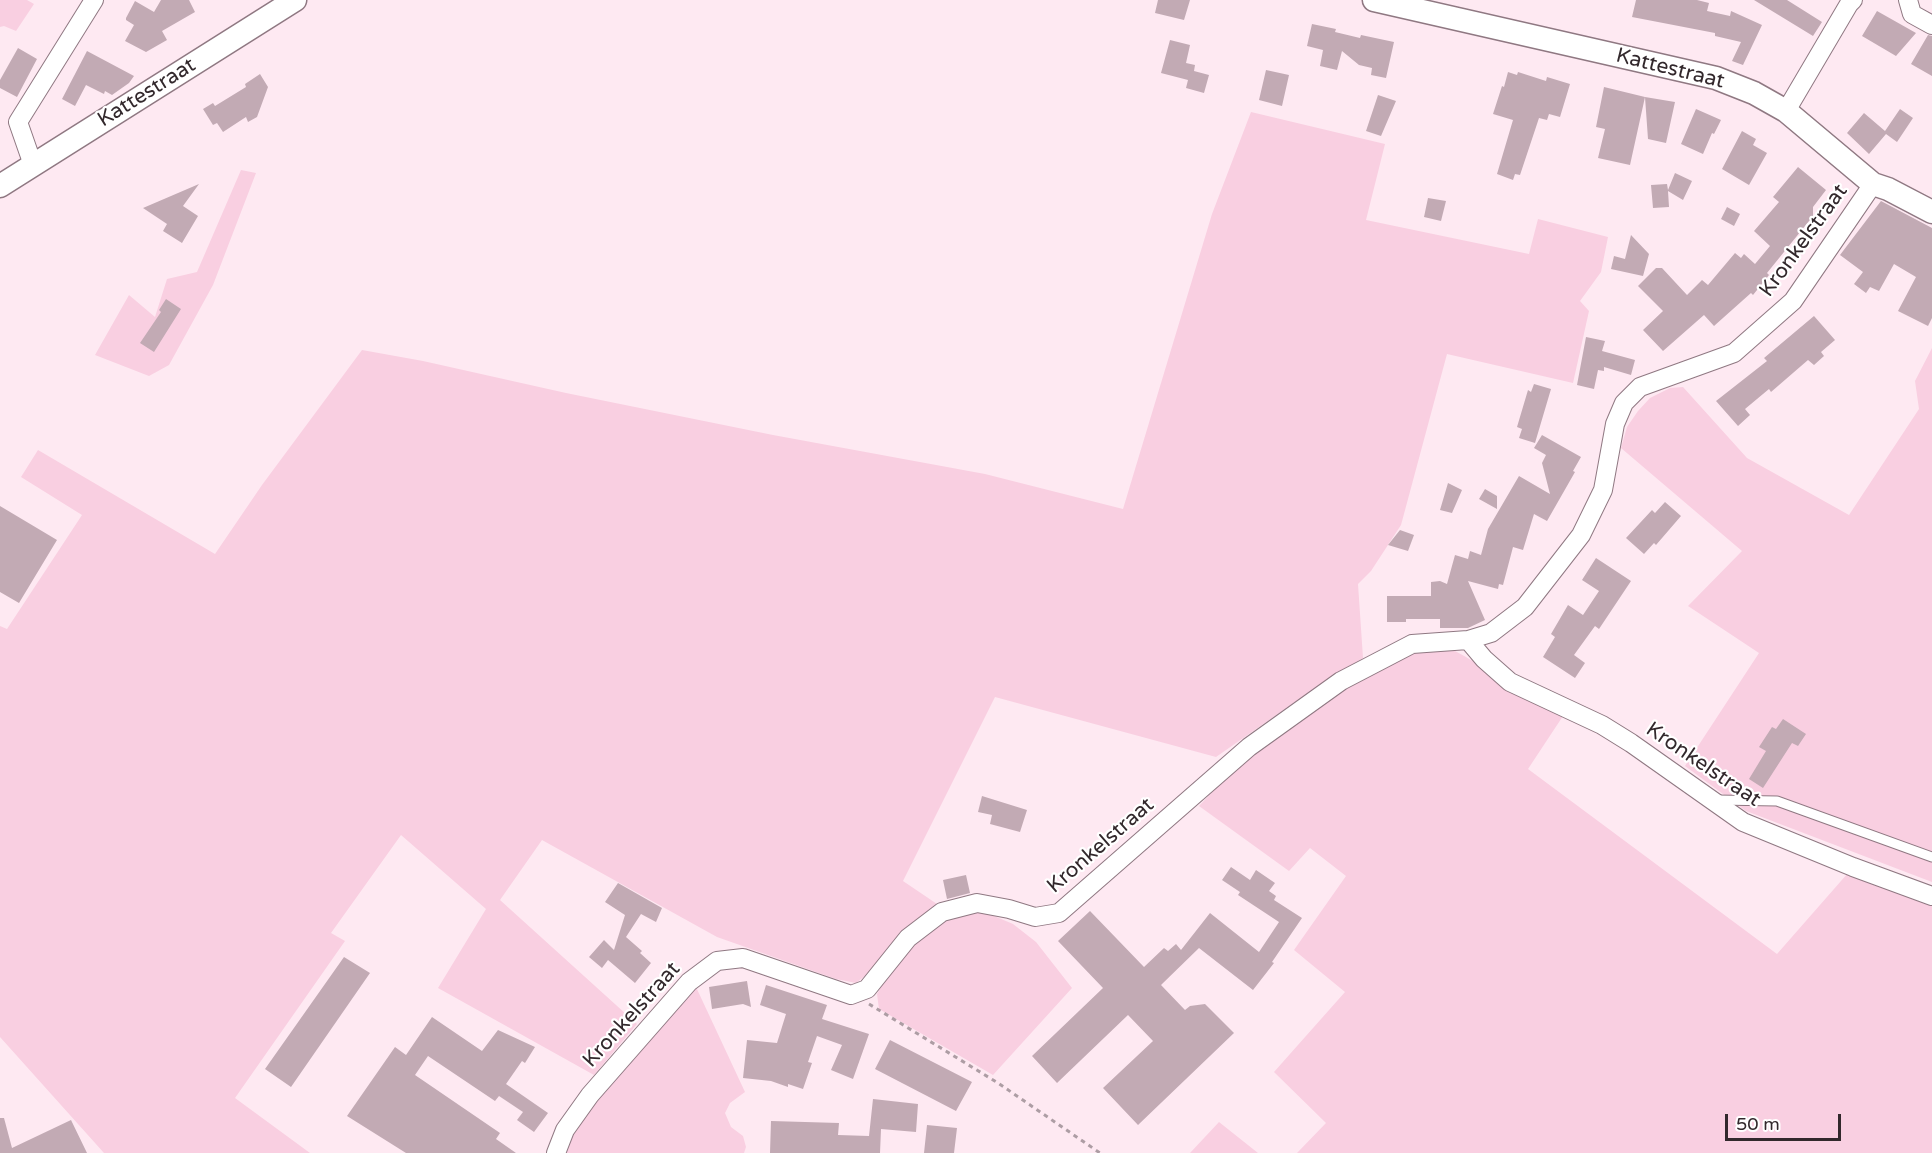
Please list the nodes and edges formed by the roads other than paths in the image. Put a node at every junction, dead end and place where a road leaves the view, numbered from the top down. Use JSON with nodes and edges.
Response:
{"nodes":[{"id":1,"x":94,"y":0,"type":"edge"},
{"id":2,"x":295,"y":0,"type":"edge"},
{"id":3,"x":1374,"y":0,"type":"edge"},
{"id":4,"x":1853,"y":0,"type":"edge"},
{"id":5,"x":1908,"y":0,"type":"edge"},
{"id":6,"x":1932,"y":26,"type":"edge"},
{"id":7,"x":1786,"y":111,"type":"junction"},
{"id":8,"x":33,"y":165,"type":"junction"},
{"id":9,"x":1873,"y":184,"type":"junction"},
{"id":10,"x":0,"y":186,"type":"edge"},
{"id":11,"x":1932,"y":212,"type":"edge"},
{"id":12,"x":1467,"y":640,"type":"junction"},
{"id":13,"x":1709,"y":800,"type":"junction"},
{"id":14,"x":1932,"y":857,"type":"edge"},
{"id":15,"x":1932,"y":896,"type":"edge"},
{"id":16,"x":556,"y":1153,"type":"edge"}],
"edges":[{"from":1,"to":8,"type":"street"},
{"from":2,"to":8,"type":"street","name":"Kattestraat"},
{"from":3,"to":7,"type":"street","name":"Kattestraat"},
{"from":4,"to":7,"type":"street"},
{"from":5,"to":6,"type":"street"},
{"from":7,"to":9,"type":"street","name":"Kattestraat"},
{"from":8,"to":10,"type":"street","name":"Kattestraat"},
{"from":9,"to":11,"type":"street","name":"Kattestraat"},
{"from":9,"to":12,"type":"street","name":"Kronkelstraat"},
{"from":12,"to":13,"type":"street","name":"Kronkelstraat"},
{"from":12,"to":16,"type":"street","name":"Kronkelstraat"},
{"from":13,"to":14,"type":"lane"},
{"from":13,"to":15,"type":"street","name":"Kronkelstraat"}]}
